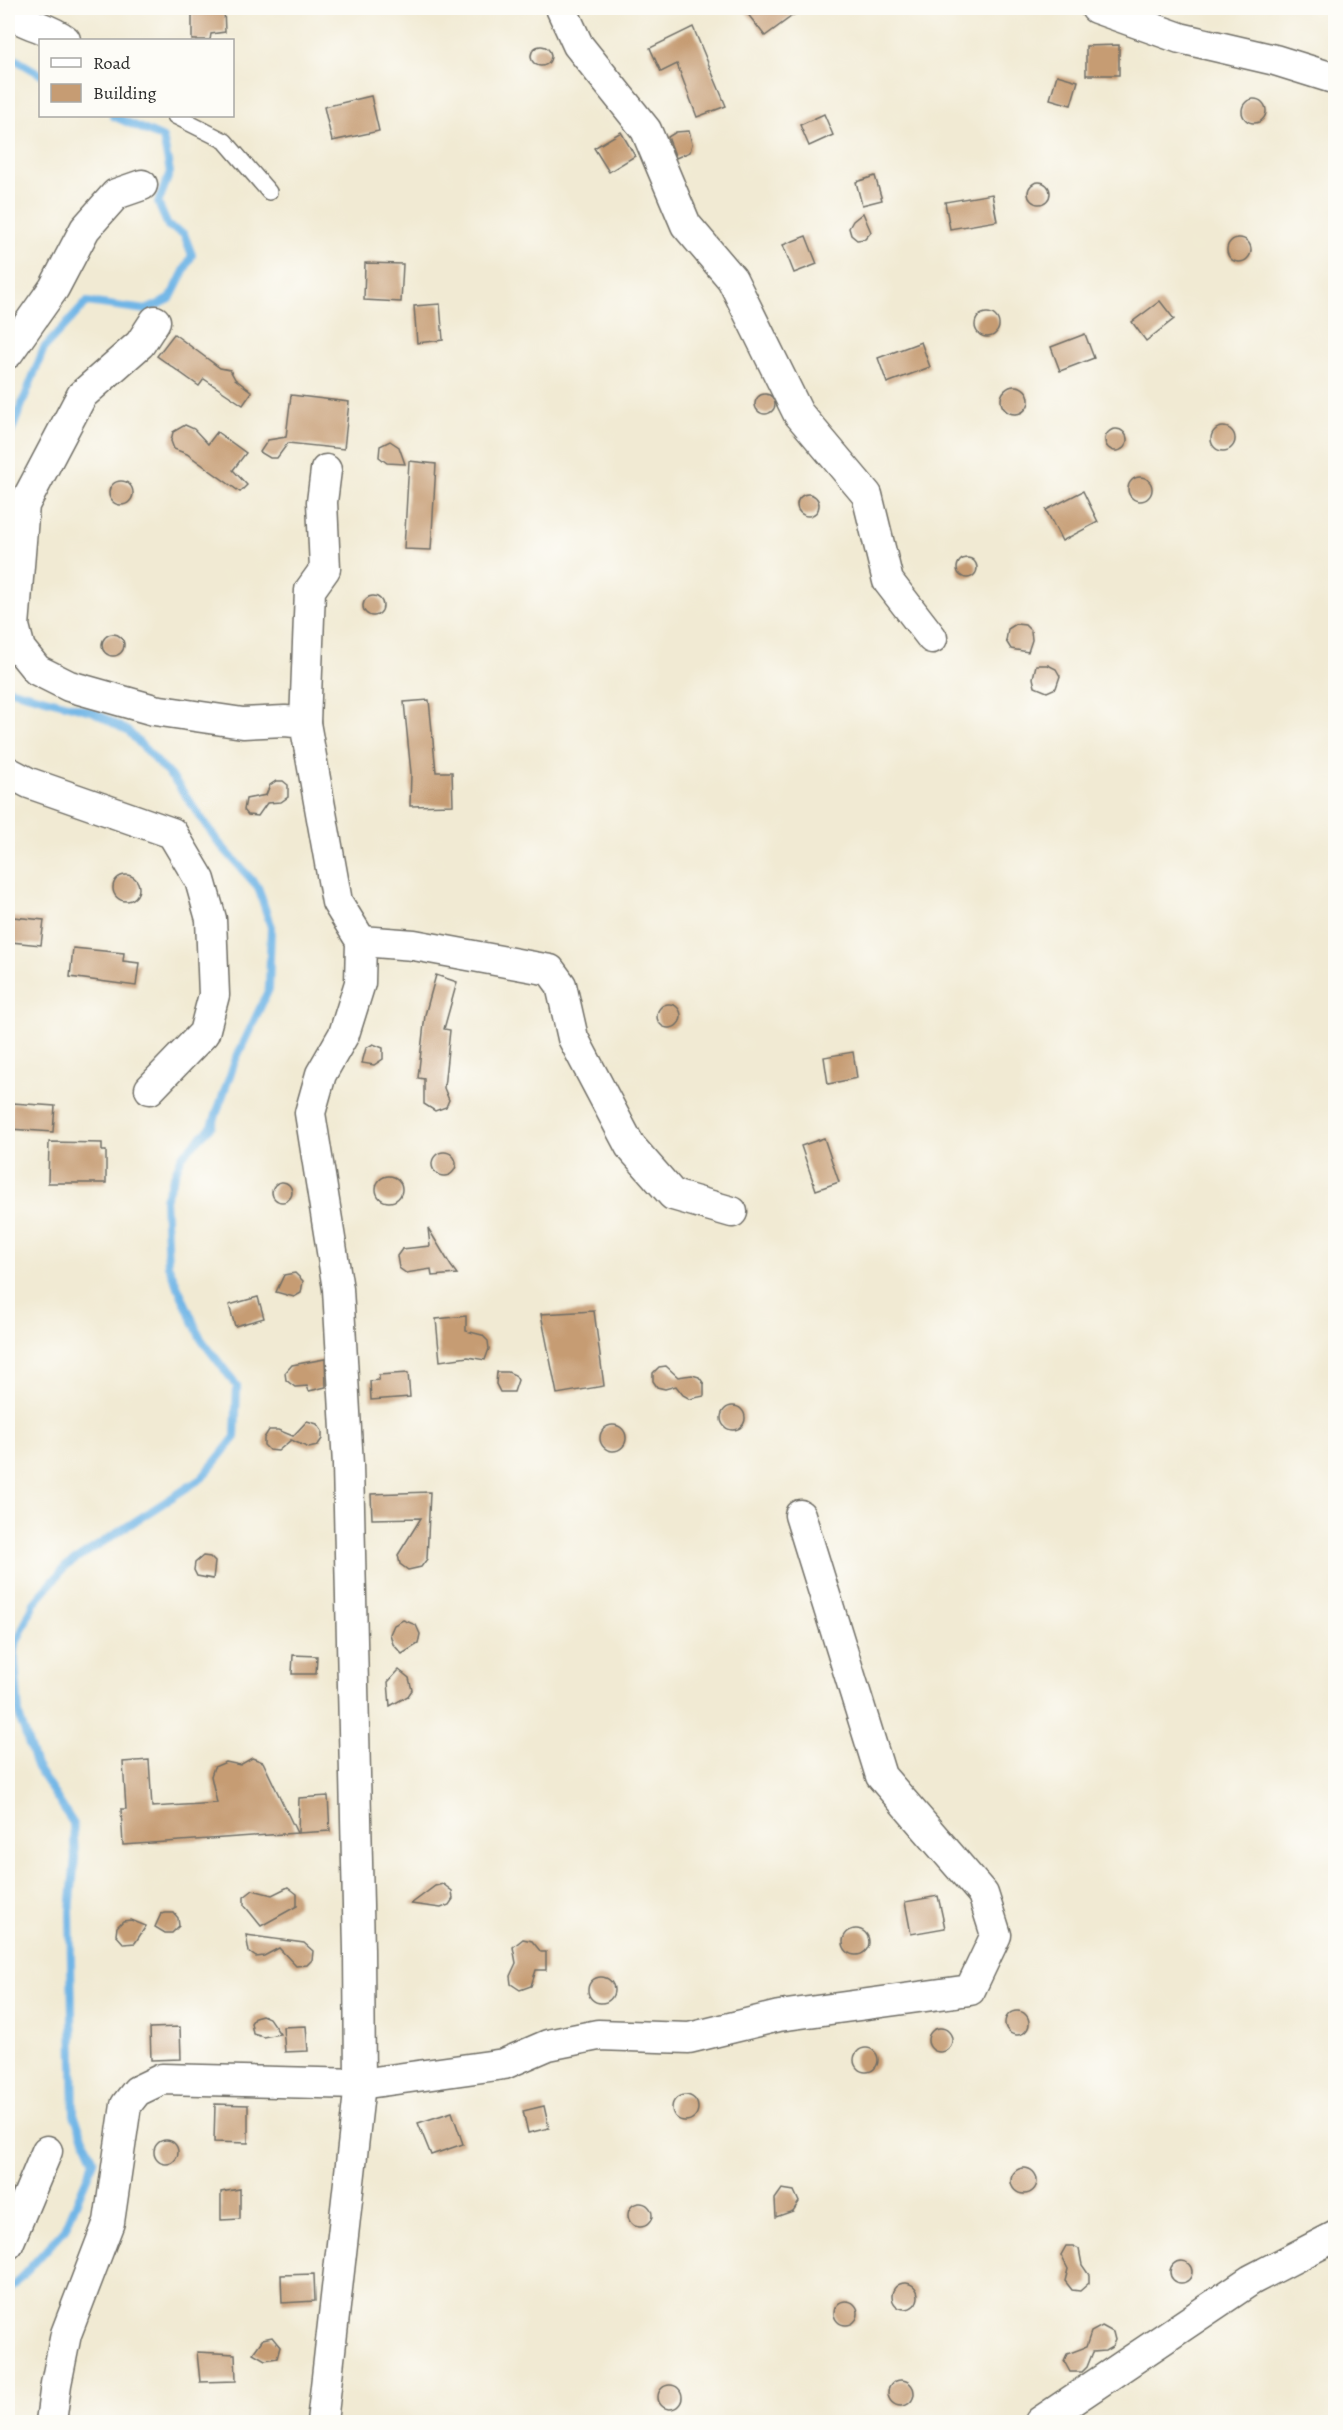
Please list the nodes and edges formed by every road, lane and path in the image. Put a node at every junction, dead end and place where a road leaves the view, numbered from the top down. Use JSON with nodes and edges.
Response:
{"nodes":[{"id":1,"x":561,"y":8,"type":"edge"},
{"id":2,"x":1096,"y":8,"type":"edge"},
{"id":3,"x":8,"y":9,"type":"edge"},
{"id":4,"x":64,"y":39,"type":"edge"},
{"id":5,"x":1335,"y":79,"type":"edge"},
{"id":6,"x":177,"y":117,"type":"edge"},
{"id":7,"x":142,"y":185,"type":"dead end"},
{"id":8,"x":269,"y":192,"type":"dead end"},
{"id":9,"x":155,"y":321,"type":"dead end"},
{"id":10,"x":8,"y":353,"type":"edge"},
{"id":11,"x":326,"y":470,"type":"dead end"},
{"id":12,"x":932,"y":638,"type":"dead end"},
{"id":13,"x":305,"y":723,"type":"junction"},
{"id":14,"x":8,"y":772,"type":"edge"},
{"id":15,"x":361,"y":941,"type":"junction"},
{"id":16,"x":150,"y":1089,"type":"dead end"},
{"id":17,"x":732,"y":1212,"type":"dead end"},
{"id":18,"x":800,"y":1515,"type":"dead end"},
{"id":19,"x":360,"y":2084,"type":"junction"},
{"id":20,"x":47,"y":2151,"type":"dead end"},
{"id":21,"x":1335,"y":2236,"type":"edge"},
{"id":22,"x":8,"y":2244,"type":"edge"},
{"id":23,"x":51,"y":2422,"type":"edge"},
{"id":24,"x":322,"y":2422,"type":"edge"},
{"id":25,"x":1040,"y":2422,"type":"edge"}],
"edges":[{"from":1,"to":12,"type":"street"},
{"from":2,"to":5,"type":"street"},
{"from":3,"to":4,"type":"street"},
{"from":6,"to":8,"type":"lane"},
{"from":7,"to":10,"type":"street"},
{"from":9,"to":13,"type":"street"},
{"from":11,"to":13,"type":"street"},
{"from":13,"to":15,"type":"street"},
{"from":14,"to":16,"type":"street"},
{"from":15,"to":17,"type":"street"},
{"from":15,"to":19,"type":"street"},
{"from":18,"to":19,"type":"street"},
{"from":19,"to":23,"type":"street"},
{"from":19,"to":24,"type":"street"},
{"from":20,"to":22,"type":"street"},
{"from":21,"to":25,"type":"street"}]}
